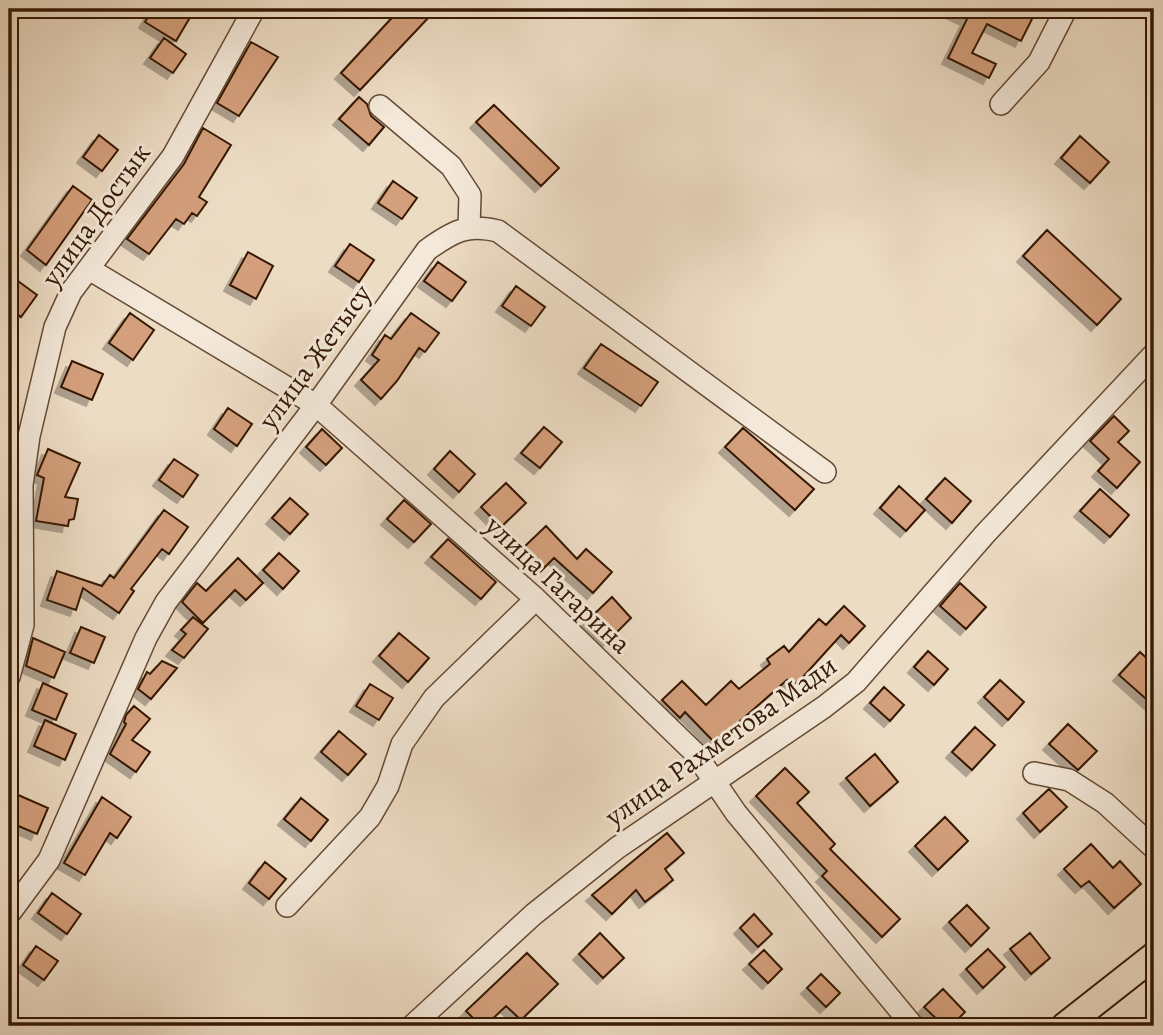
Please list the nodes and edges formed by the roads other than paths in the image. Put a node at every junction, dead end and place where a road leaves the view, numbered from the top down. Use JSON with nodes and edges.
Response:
{"nodes":[{"id":1,"x":254,"y":9,"type":"edge"},
{"id":2,"x":1066,"y":9,"type":"edge"},
{"id":3,"x":1001,"y":104,"type":"dead end"},
{"id":4,"x":380,"y":106,"type":"dead end"},
{"id":5,"x":469,"y":229,"type":"junction"},
{"id":6,"x":89,"y":269,"type":"junction"},
{"id":7,"x":1154,"y":354,"type":"edge"},
{"id":8,"x":316,"y":405,"type":"junction"},
{"id":9,"x":825,"y":472,"type":"dead end"},
{"id":10,"x":536,"y":599,"type":"junction"},
{"id":11,"x":9,"y":677,"type":"edge"},
{"id":12,"x":1034,"y":773,"type":"dead end"},
{"id":13,"x":714,"y":783,"type":"junction"},
{"id":14,"x":1154,"y":848,"type":"edge"},
{"id":15,"x":287,"y":906,"type":"dead end"},
{"id":16,"x":9,"y":915,"type":"edge"},
{"id":17,"x":1154,"y":956,"type":"edge"},
{"id":18,"x":412,"y":1026,"type":"edge"},
{"id":19,"x":913,"y":1026,"type":"edge"},
{"id":20,"x":1065,"y":1026,"type":"edge"}],
"edges":[{"from":1,"to":6,"type":"street","name":"улица Достык"},
{"from":2,"to":3,"type":"street"},
{"from":4,"to":5,"type":"street"},
{"from":5,"to":8,"type":"street","name":"улица Жетысу"},
{"from":5,"to":9,"type":"street"},
{"from":6,"to":8,"type":"street","name":"улица Гагарина"},
{"from":6,"to":11,"type":"street","name":"улица Достык"},
{"from":7,"to":13,"type":"street","name":"улица Рахметова Мади"},
{"from":8,"to":10,"type":"street","name":"улица Гагарина"},
{"from":8,"to":16,"type":"street","name":"улица Жетысу"},
{"from":10,"to":13,"type":"street","name":"улица Гагарина"},
{"from":10,"to":15,"type":"street"},
{"from":12,"to":14,"type":"street"},
{"from":13,"to":18,"type":"street","name":"улица Рахметова Мади"},
{"from":13,"to":19,"type":"street","name":"улица Гагарина"},
{"from":17,"to":20,"type":"main road"}]}
